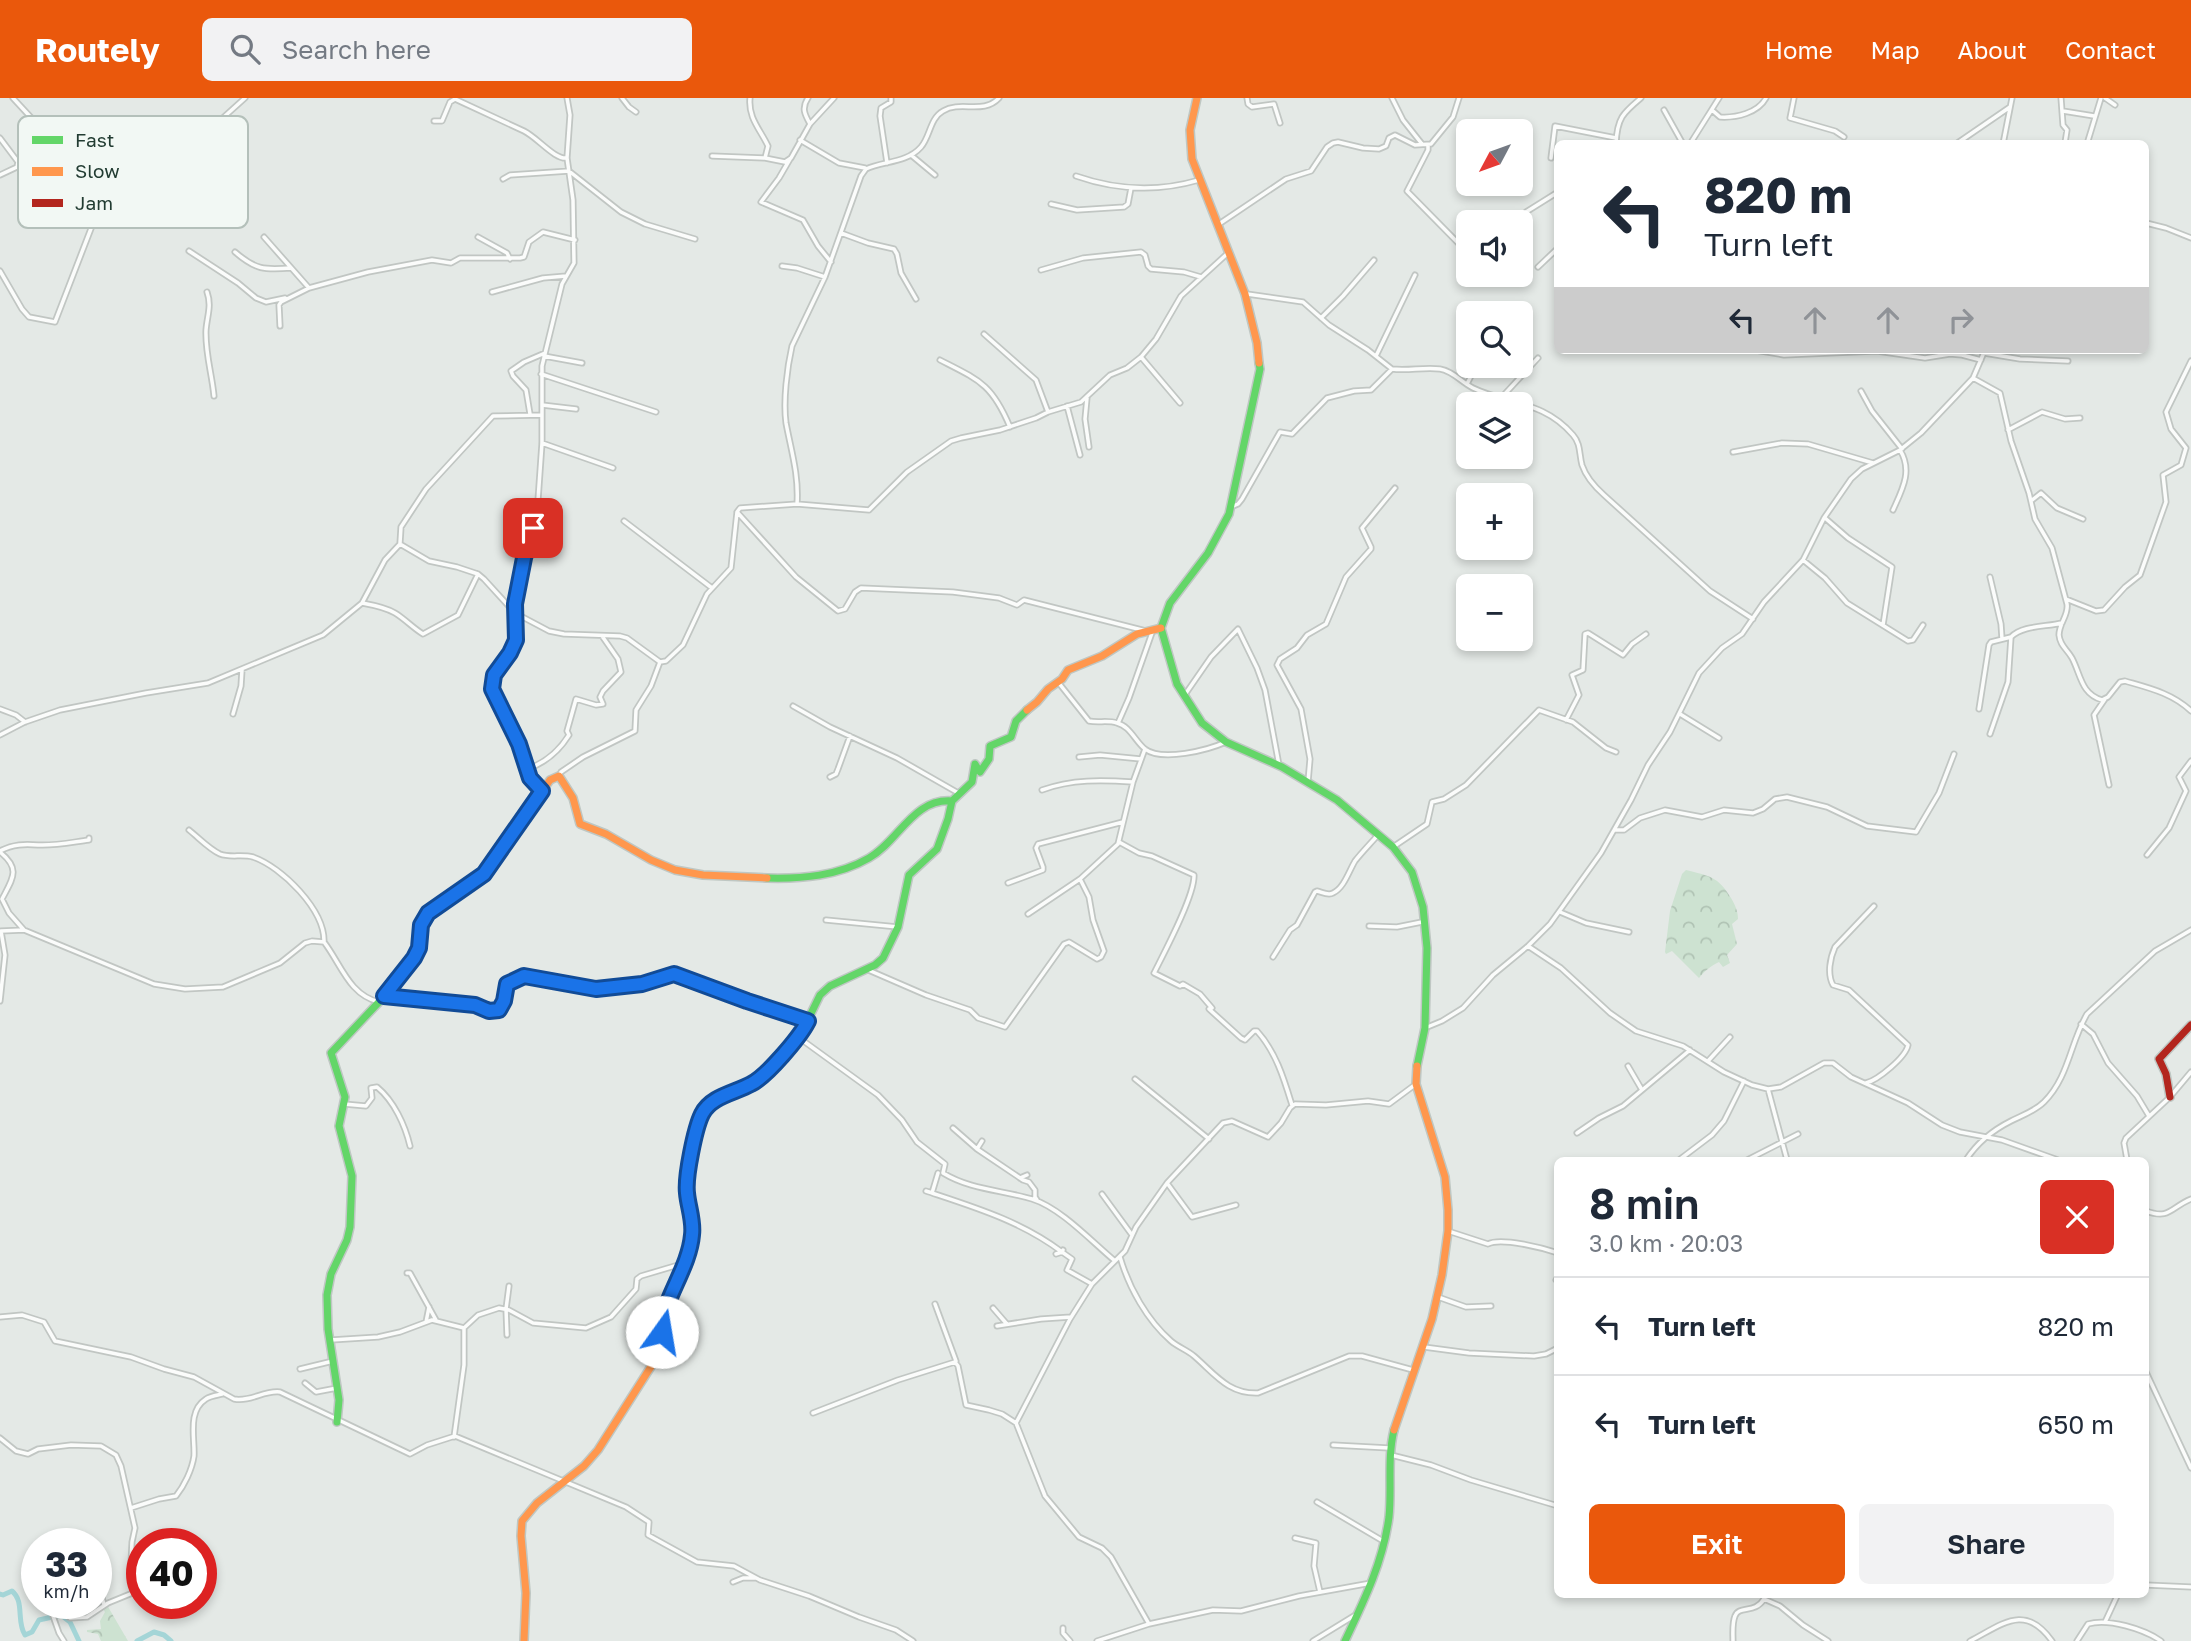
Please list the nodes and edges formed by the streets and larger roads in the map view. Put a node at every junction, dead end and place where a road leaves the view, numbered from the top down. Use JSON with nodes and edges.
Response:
{"nodes":[{"id":1,"x":13,"y":98,"type":"edge"},
{"id":2,"x":245,"y":98,"type":"edge"},
{"id":3,"x":567,"y":98,"type":"edge"},
{"id":4,"x":622,"y":98,"type":"edge"},
{"id":5,"x":750,"y":98,"type":"edge"},
{"id":6,"x":808,"y":98,"type":"edge"},
{"id":7,"x":834,"y":98,"type":"edge"},
{"id":8,"x":891,"y":98,"type":"edge"},
{"id":9,"x":999,"y":98,"type":"edge"},
{"id":10,"x":1197,"y":98,"type":"edge"},
{"id":11,"x":1247,"y":98,"type":"edge"},
{"id":12,"x":1392,"y":98,"type":"edge"},
{"id":13,"x":1459,"y":98,"type":"edge"},
{"id":14,"x":1641,"y":98,"type":"edge"},
{"id":15,"x":1719,"y":98,"type":"edge"},
{"id":16,"x":1766,"y":98,"type":"edge"},
{"id":17,"x":1794,"y":98,"type":"edge"},
{"id":18,"x":2012,"y":98,"type":"edge"},
{"id":19,"x":2061,"y":98,"type":"edge"},
{"id":20,"x":2103,"y":98,"type":"edge"},
{"id":21,"x":2115,"y":105,"type":"dead end"},
{"id":22,"x":2010,"y":107,"type":"junction"},
{"id":23,"x":1664,"y":110,"type":"dead end"},
{"id":24,"x":1712,"y":110,"type":"junction"},
{"id":25,"x":2063,"y":111,"type":"junction"},
{"id":26,"x":636,"y":112,"type":"dead end"},
{"id":27,"x":30,"y":116,"type":"edge"},
{"id":28,"x":226,"y":116,"type":"edge"},
{"id":29,"x":2094,"y":116,"type":"junction"},
{"id":30,"x":434,"y":121,"type":"dead end"},
{"id":31,"x":1280,"y":123,"type":"dead end"},
{"id":32,"x":810,"y":124,"type":"junction"},
{"id":33,"x":1844,"y":137,"type":"dead end"},
{"id":34,"x":0,"y":138,"type":"edge"},
{"id":35,"x":1609,"y":140,"type":"edge"},
{"id":36,"x":1617,"y":140,"type":"edge"},
{"id":37,"x":1681,"y":140,"type":"edge"},
{"id":38,"x":1693,"y":140,"type":"edge"},
{"id":39,"x":1962,"y":140,"type":"edge"},
{"id":40,"x":2004,"y":140,"type":"edge"},
{"id":41,"x":2065,"y":140,"type":"edge"},
{"id":42,"x":2088,"y":140,"type":"edge"},
{"id":43,"x":800,"y":141,"type":"junction"},
{"id":44,"x":1426,"y":145,"type":"junction"},
{"id":45,"x":911,"y":155,"type":"junction"},
{"id":46,"x":712,"y":156,"type":"dead end"},
{"id":47,"x":567,"y":158,"type":"junction"},
{"id":48,"x":765,"y":158,"type":"junction"},
{"id":49,"x":791,"y":158,"type":"junction"},
{"id":50,"x":1551,"y":158,"type":"dead end"},
{"id":51,"x":887,"y":163,"type":"junction"},
{"id":52,"x":866,"y":169,"type":"junction"},
{"id":53,"x":569,"y":172,"type":"junction"},
{"id":54,"x":0,"y":175,"type":"edge"},
{"id":55,"x":934,"y":175,"type":"dead end"},
{"id":56,"x":1076,"y":176,"type":"dead end"},
{"id":57,"x":503,"y":179,"type":"dead end"},
{"id":58,"x":1199,"y":180,"type":"junction"},
{"id":59,"x":1131,"y":188,"type":"junction"},
{"id":60,"x":1554,"y":194,"type":"edge"},
{"id":61,"x":1051,"y":204,"type":"dead end"},
{"id":62,"x":1529,"y":210,"type":"edge"},
{"id":63,"x":2149,"y":224,"type":"edge"},
{"id":64,"x":1218,"y":225,"type":"junction"},
{"id":65,"x":91,"y":228,"type":"edge"},
{"id":66,"x":841,"y":233,"type":"junction"},
{"id":67,"x":264,"y":237,"type":"dead end"},
{"id":68,"x":478,"y":237,"type":"dead end"},
{"id":69,"x":2191,"y":238,"type":"edge"},
{"id":70,"x":695,"y":239,"type":"dead end"},
{"id":71,"x":575,"y":240,"type":"junction"},
{"id":72,"x":1456,"y":241,"type":"edge"},
{"id":73,"x":189,"y":251,"type":"dead end"},
{"id":74,"x":1229,"y":251,"type":"junction"},
{"id":75,"x":235,"y":252,"type":"dead end"},
{"id":76,"x":1554,"y":252,"type":"edge"},
{"id":77,"x":510,"y":259,"type":"junction"},
{"id":78,"x":1374,"y":260,"type":"dead end"},
{"id":79,"x":831,"y":262,"type":"junction"},
{"id":80,"x":782,"y":266,"type":"dead end"},
{"id":81,"x":1538,"y":267,"type":"dead end"},
{"id":82,"x":290,"y":268,"type":"junction"},
{"id":83,"x":0,"y":271,"type":"edge"},
{"id":84,"x":1041,"y":271,"type":"dead end"},
{"id":85,"x":1415,"y":275,"type":"dead end"},
{"id":86,"x":566,"y":276,"type":"junction"},
{"id":87,"x":825,"y":277,"type":"junction"},
{"id":88,"x":1201,"y":277,"type":"junction"},
{"id":89,"x":309,"y":288,"type":"junction"},
{"id":90,"x":207,"y":292,"type":"dead end"},
{"id":91,"x":492,"y":292,"type":"dead end"},
{"id":92,"x":1245,"y":294,"type":"junction"},
{"id":93,"x":287,"y":298,"type":"junction"},
{"id":94,"x":916,"y":299,"type":"dead end"},
{"id":95,"x":1321,"y":318,"type":"junction"},
{"id":96,"x":280,"y":326,"type":"dead end"},
{"id":97,"x":984,"y":334,"type":"dead end"},
{"id":98,"x":1778,"y":354,"type":"edge"},
{"id":99,"x":1801,"y":354,"type":"edge"},
{"id":100,"x":1914,"y":354,"type":"edge"},
{"id":101,"x":1983,"y":354,"type":"edge"},
{"id":102,"x":1998,"y":354,"type":"edge"},
{"id":103,"x":544,"y":355,"type":"junction"},
{"id":104,"x":1376,"y":356,"type":"junction"},
{"id":105,"x":1140,"y":357,"type":"junction"},
{"id":106,"x":1538,"y":358,"type":"dead end"},
{"id":107,"x":940,"y":360,"type":"dead end"},
{"id":108,"x":1981,"y":360,"type":"junction"},
{"id":109,"x":2068,"y":361,"type":"dead end"},
{"id":110,"x":2191,"y":361,"type":"edge"},
{"id":111,"x":582,"y":363,"type":"dead end"},
{"id":112,"x":1392,"y":369,"type":"junction"},
{"id":113,"x":541,"y":374,"type":"junction"},
{"id":114,"x":1470,"y":378,"type":"edge"},
{"id":115,"x":1973,"y":378,"type":"junction"},
{"id":116,"x":1467,"y":384,"type":"junction"},
{"id":117,"x":1861,"y":391,"type":"dead end"},
{"id":118,"x":1489,"y":392,"type":"edge"},
{"id":119,"x":1507,"y":392,"type":"edge"},
{"id":120,"x":214,"y":396,"type":"dead end"},
{"id":121,"x":1087,"y":398,"type":"junction"},
{"id":122,"x":1180,"y":403,"type":"dead end"},
{"id":123,"x":542,"y":405,"type":"junction"},
{"id":124,"x":1067,"y":406,"type":"junction"},
{"id":125,"x":1533,"y":407,"type":"edge"},
{"id":126,"x":576,"y":409,"type":"dead end"},
{"id":127,"x":656,"y":412,"type":"dead end"},
{"id":128,"x":1048,"y":412,"type":"junction"},
{"id":129,"x":530,"y":414,"type":"junction"},
{"id":130,"x":542,"y":415,"type":"junction"},
{"id":131,"x":2080,"y":418,"type":"dead end"},
{"id":132,"x":1010,"y":427,"type":"junction"},
{"id":133,"x":2008,"y":430,"type":"junction"},
{"id":134,"x":542,"y":443,"type":"junction"},
{"id":135,"x":1089,"y":447,"type":"dead end"},
{"id":136,"x":1901,"y":449,"type":"junction"},
{"id":137,"x":1733,"y":452,"type":"dead end"},
{"id":138,"x":1080,"y":455,"type":"dead end"},
{"id":139,"x":1875,"y":463,"type":"junction"},
{"id":140,"x":613,"y":468,"type":"dead end"},
{"id":141,"x":1395,"y":488,"type":"dead end"},
{"id":142,"x":2031,"y":501,"type":"junction"},
{"id":143,"x":797,"y":504,"type":"junction"},
{"id":144,"x":1230,"y":508,"type":"junction"},
{"id":145,"x":1893,"y":510,"type":"dead end"},
{"id":146,"x":737,"y":512,"type":"junction"},
{"id":147,"x":1824,"y":518,"type":"junction"},
{"id":148,"x":2083,"y":519,"type":"dead end"},
{"id":149,"x":624,"y":521,"type":"dead end"},
{"id":150,"x":400,"y":544,"type":"junction"},
{"id":151,"x":528,"y":544,"type":"junction"},
{"id":152,"x":557,"y":549,"type":"dead end"},
{"id":153,"x":1803,"y":560,"type":"junction"},
{"id":154,"x":478,"y":575,"type":"junction"},
{"id":155,"x":1990,"y":577,"type":"dead end"},
{"id":156,"x":712,"y":588,"type":"junction"},
{"id":157,"x":2066,"y":599,"type":"junction"},
{"id":158,"x":362,"y":603,"type":"junction"},
{"id":159,"x":515,"y":612,"type":"junction"},
{"id":160,"x":1753,"y":619,"type":"junction"},
{"id":161,"x":2062,"y":623,"type":"junction"},
{"id":162,"x":1883,"y":625,"type":"junction"},
{"id":163,"x":1923,"y":625,"type":"dead end"},
{"id":164,"x":1154,"y":630,"type":"junction"},
{"id":165,"x":1646,"y":634,"type":"dead end"},
{"id":166,"x":602,"y":636,"type":"junction"},
{"id":167,"x":2011,"y":637,"type":"junction"},
{"id":168,"x":2002,"y":639,"type":"junction"},
{"id":169,"x":660,"y":662,"type":"junction"},
{"id":170,"x":242,"y":670,"type":"junction"},
{"id":171,"x":1058,"y":682,"type":"junction"},
{"id":172,"x":1184,"y":698,"type":"junction"},
{"id":173,"x":2105,"y":699,"type":"junction"},
{"id":174,"x":793,"y":706,"type":"dead end"},
{"id":175,"x":0,"y":709,"type":"edge"},
{"id":176,"x":1979,"y":709,"type":"dead end"},
{"id":177,"x":2191,"y":711,"type":"edge"},
{"id":178,"x":233,"y":714,"type":"dead end"},
{"id":179,"x":1680,"y":714,"type":"junction"},
{"id":180,"x":1566,"y":720,"type":"junction"},
{"id":181,"x":25,"y":722,"type":"junction"},
{"id":182,"x":1118,"y":723,"type":"junction"},
{"id":183,"x":1990,"y":734,"type":"dead end"},
{"id":184,"x":0,"y":735,"type":"edge"},
{"id":185,"x":849,"y":736,"type":"junction"},
{"id":186,"x":1719,"y":738,"type":"dead end"},
{"id":187,"x":1226,"y":742,"type":"junction"},
{"id":188,"x":1145,"y":749,"type":"junction"},
{"id":189,"x":1616,"y":752,"type":"dead end"},
{"id":190,"x":1954,"y":754,"type":"dead end"},
{"id":191,"x":1079,"y":757,"type":"dead end"},
{"id":192,"x":1141,"y":759,"type":"junction"},
{"id":193,"x":2191,"y":761,"type":"edge"},
{"id":194,"x":1279,"y":765,"type":"junction"},
{"id":195,"x":527,"y":769,"type":"junction"},
{"id":196,"x":559,"y":776,"type":"junction"},
{"id":197,"x":830,"y":777,"type":"dead end"},
{"id":198,"x":1133,"y":782,"type":"junction"},
{"id":199,"x":1308,"y":782,"type":"junction"},
{"id":200,"x":2109,"y":785,"type":"dead end"},
{"id":201,"x":1042,"y":790,"type":"dead end"},
{"id":202,"x":542,"y":791,"type":"junction"},
{"id":203,"x":960,"y":794,"type":"junction"},
{"id":204,"x":952,"y":801,"type":"junction"},
{"id":205,"x":1123,"y":822,"type":"junction"},
{"id":206,"x":190,"y":830,"type":"dead end"},
{"id":207,"x":1614,"y":830,"type":"junction"},
{"id":208,"x":1379,"y":834,"type":"junction"},
{"id":209,"x":89,"y":838,"type":"dead end"},
{"id":210,"x":1119,"y":842,"type":"junction"},
{"id":211,"x":1393,"y":847,"type":"junction"},
{"id":212,"x":0,"y":852,"type":"edge"},
{"id":213,"x":2147,"y":855,"type":"dead end"},
{"id":214,"x":1080,"y":879,"type":"junction"},
{"id":215,"x":1008,"y":883,"type":"dead end"},
{"id":216,"x":1874,"y":906,"type":"dead end"},
{"id":217,"x":1560,"y":912,"type":"junction"},
{"id":218,"x":1027,"y":914,"type":"dead end"},
{"id":219,"x":826,"y":920,"type":"dead end"},
{"id":220,"x":1424,"y":921,"type":"junction"},
{"id":221,"x":1369,"y":926,"type":"dead end"},
{"id":222,"x":898,"y":927,"type":"junction"},
{"id":223,"x":24,"y":930,"type":"junction"},
{"id":224,"x":2191,"y":930,"type":"edge"},
{"id":225,"x":1629,"y":932,"type":"dead end"},
{"id":226,"x":324,"y":942,"type":"junction"},
{"id":227,"x":1528,"y":946,"type":"junction"},
{"id":228,"x":1273,"y":957,"type":"dead end"},
{"id":229,"x":864,"y":969,"type":"junction"},
{"id":230,"x":381,"y":999,"type":"junction"},
{"id":231,"x":0,"y":1001,"type":"edge"},
{"id":232,"x":808,"y":1021,"type":"junction"},
{"id":233,"x":2081,"y":1024,"type":"junction"},
{"id":234,"x":2191,"y":1025,"type":"edge"},
{"id":235,"x":1425,"y":1028,"type":"junction"},
{"id":236,"x":798,"y":1037,"type":"junction"},
{"id":237,"x":1730,"y":1037,"type":"dead end"},
{"id":238,"x":1690,"y":1050,"type":"junction"},
{"id":239,"x":1708,"y":1061,"type":"junction"},
{"id":240,"x":1628,"y":1066,"type":"dead end"},
{"id":241,"x":2191,"y":1072,"type":"edge"},
{"id":242,"x":1135,"y":1079,"type":"dead end"},
{"id":243,"x":1744,"y":1081,"type":"junction"},
{"id":244,"x":1416,"y":1084,"type":"junction"},
{"id":245,"x":1864,"y":1084,"type":"junction"},
{"id":246,"x":1768,"y":1089,"type":"junction"},
{"id":247,"x":1642,"y":1090,"type":"junction"},
{"id":248,"x":2170,"y":1097,"type":"junction"},
{"id":249,"x":344,"y":1104,"type":"junction"},
{"id":250,"x":1292,"y":1105,"type":"junction"},
{"id":251,"x":2149,"y":1116,"type":"junction"},
{"id":252,"x":953,"y":1128,"type":"dead end"},
{"id":253,"x":1577,"y":1132,"type":"dead end"},
{"id":254,"x":1798,"y":1134,"type":"dead end"},
{"id":255,"x":1987,"y":1137,"type":"junction"},
{"id":256,"x":1209,"y":1139,"type":"junction"},
{"id":257,"x":982,"y":1141,"type":"dead end"},
{"id":258,"x":1782,"y":1141,"type":"junction"},
{"id":259,"x":410,"y":1146,"type":"dead end"},
{"id":260,"x":977,"y":1149,"type":"junction"},
{"id":261,"x":1683,"y":1157,"type":"edge"},
{"id":262,"x":1753,"y":1157,"type":"edge"},
{"id":263,"x":1786,"y":1157,"type":"edge"},
{"id":264,"x":1968,"y":1157,"type":"edge"},
{"id":265,"x":2050,"y":1157,"type":"edge"},
{"id":266,"x":2127,"y":1157,"type":"edge"},
{"id":267,"x":938,"y":1173,"type":"dead end"},
{"id":268,"x":1027,"y":1175,"type":"dead end"},
{"id":269,"x":1020,"y":1178,"type":"junction"},
{"id":270,"x":1167,"y":1183,"type":"junction"},
{"id":271,"x":926,"y":1191,"type":"dead end"},
{"id":272,"x":932,"y":1193,"type":"junction"},
{"id":273,"x":1102,"y":1194,"type":"dead end"},
{"id":274,"x":2191,"y":1199,"type":"edge"},
{"id":275,"x":1039,"y":1202,"type":"junction"},
{"id":276,"x":1236,"y":1205,"type":"dead end"},
{"id":277,"x":2149,"y":1212,"type":"edge"},
{"id":278,"x":1448,"y":1231,"type":"junction"},
{"id":279,"x":1132,"y":1235,"type":"junction"},
{"id":280,"x":1063,"y":1251,"type":"junction"},
{"id":281,"x":1554,"y":1252,"type":"edge"},
{"id":282,"x":1056,"y":1254,"type":"dead end"},
{"id":283,"x":1120,"y":1257,"type":"junction"},
{"id":284,"x":1115,"y":1261,"type":"junction"},
{"id":285,"x":683,"y":1266,"type":"junction"},
{"id":286,"x":407,"y":1273,"type":"dead end"},
{"id":287,"x":1092,"y":1284,"type":"junction"},
{"id":288,"x":509,"y":1286,"type":"dead end"},
{"id":289,"x":1436,"y":1297,"type":"junction"},
{"id":290,"x":935,"y":1304,"type":"dead end"},
{"id":291,"x":429,"y":1305,"type":"junction"},
{"id":292,"x":1491,"y":1306,"type":"dead end"},
{"id":293,"x":993,"y":1308,"type":"dead end"},
{"id":294,"x":506,"y":1309,"type":"junction"},
{"id":295,"x":999,"y":1315,"type":"junction"},
{"id":296,"x":0,"y":1317,"type":"edge"},
{"id":297,"x":1071,"y":1317,"type":"junction"},
{"id":298,"x":436,"y":1321,"type":"junction"},
{"id":299,"x":426,"y":1322,"type":"junction"},
{"id":300,"x":1006,"y":1323,"type":"junction"},
{"id":301,"x":464,"y":1328,"type":"junction"},
{"id":302,"x":508,"y":1335,"type":"dead end"},
{"id":303,"x":331,"y":1340,"type":"junction"},
{"id":304,"x":1424,"y":1347,"type":"junction"},
{"id":305,"x":1554,"y":1350,"type":"edge"},
{"id":306,"x":333,"y":1361,"type":"junction"},
{"id":307,"x":957,"y":1363,"type":"junction"},
{"id":308,"x":300,"y":1369,"type":"dead end"},
{"id":309,"x":1415,"y":1371,"type":"junction"},
{"id":310,"x":2149,"y":1378,"type":"edge"},
{"id":311,"x":305,"y":1383,"type":"dead end"},
{"id":312,"x":317,"y":1384,"type":"dead end"},
{"id":313,"x":311,"y":1386,"type":"junction"},
{"id":314,"x":337,"y":1388,"type":"junction"},
{"id":315,"x":222,"y":1394,"type":"junction"},
{"id":316,"x":813,"y":1413,"type":"dead end"},
{"id":317,"x":337,"y":1422,"type":"junction"},
{"id":318,"x":1016,"y":1423,"type":"junction"},
{"id":319,"x":454,"y":1437,"type":"junction"},
{"id":320,"x":0,"y":1438,"type":"edge"},
{"id":321,"x":1334,"y":1445,"type":"dead end"},
{"id":322,"x":1391,"y":1452,"type":"junction"},
{"id":323,"x":2191,"y":1468,"type":"edge"},
{"id":324,"x":565,"y":1482,"type":"junction"},
{"id":325,"x":1317,"y":1502,"type":"dead end"},
{"id":326,"x":1554,"y":1505,"type":"edge"},
{"id":327,"x":131,"y":1508,"type":"junction"},
{"id":328,"x":135,"y":1528,"type":"edge"},
{"id":329,"x":1295,"y":1538,"type":"dead end"},
{"id":330,"x":1385,"y":1542,"type":"junction"},
{"id":331,"x":757,"y":1578,"type":"junction"},
{"id":332,"x":733,"y":1582,"type":"dead end"},
{"id":333,"x":1372,"y":1583,"type":"junction"},
{"id":334,"x":2149,"y":1585,"type":"edge"},
{"id":335,"x":2191,"y":1587,"type":"edge"},
{"id":336,"x":1320,"y":1592,"type":"junction"},
{"id":337,"x":1763,"y":1598,"type":"edge"},
{"id":338,"x":1767,"y":1598,"type":"edge"},
{"id":339,"x":2116,"y":1598,"type":"edge"},
{"id":340,"x":1358,"y":1613,"type":"junction"},
{"id":341,"x":55,"y":1619,"type":"edge"},
{"id":342,"x":2105,"y":1622,"type":"junction"},
{"id":343,"x":1149,"y":1623,"type":"junction"},
{"id":344,"x":1063,"y":1628,"type":"dead end"},
{"id":345,"x":1106,"y":1639,"type":"edge"},
{"id":346,"x":64,"y":1641,"type":"edge"},
{"id":347,"x":524,"y":1641,"type":"edge"},
{"id":348,"x":913,"y":1641,"type":"edge"},
{"id":349,"x":1070,"y":1641,"type":"edge"},
{"id":350,"x":1097,"y":1641,"type":"edge"},
{"id":351,"x":1313,"y":1641,"type":"edge"},
{"id":352,"x":1345,"y":1641,"type":"edge"},
{"id":353,"x":1733,"y":1641,"type":"edge"},
{"id":354,"x":1828,"y":1641,"type":"edge"},
{"id":355,"x":1970,"y":1641,"type":"edge"},
{"id":356,"x":2052,"y":1641,"type":"edge"},
{"id":357,"x":2077,"y":1641,"type":"edge"},
{"id":358,"x":2161,"y":1641,"type":"edge"}],
"edges":[{"from":1,"to":27,"type":"street"},
{"from":2,"to":28,"type":"street"},
{"from":3,"to":47,"type":"street"},
{"from":4,"to":26,"type":"street"},
{"from":5,"to":48,"type":"street"},
{"from":6,"to":32,"type":"street"},
{"from":7,"to":32,"type":"street"},
{"from":8,"to":51,"type":"street"},
{"from":9,"to":45,"type":"street"},
{"from":10,"to":58,"type":"street"},
{"from":11,"to":31,"type":"street"},
{"from":12,"to":44,"type":"street"},
{"from":13,"to":44,"type":"street"},
{"from":14,"to":36,"type":"street"},
{"from":15,"to":24,"type":"street"},
{"from":16,"to":24,"type":"street"},
{"from":17,"to":33,"type":"street"},
{"from":18,"to":22,"type":"street"},
{"from":19,"to":25,"type":"street"},
{"from":20,"to":21,"type":"street"},
{"from":20,"to":29,"type":"street"},
{"from":22,"to":39,"type":"street"},
{"from":22,"to":40,"type":"street"},
{"from":23,"to":37,"type":"street"},
{"from":24,"to":38,"type":"street"},
{"from":25,"to":29,"type":"street"},
{"from":25,"to":41,"type":"street"},
{"from":29,"to":42,"type":"street"},
{"from":30,"to":47,"type":"street"},
{"from":32,"to":43,"type":"street"},
{"from":34,"to":54,"type":"street"},
{"from":35,"to":50,"type":"street"},
{"from":43,"to":49,"type":"street"},
{"from":43,"to":52,"type":"street"},
{"from":44,"to":64,"type":"street"},
{"from":44,"to":72,"type":"street"},
{"from":45,"to":51,"type":"street"},
{"from":45,"to":55,"type":"street"},
{"from":46,"to":48,"type":"street"},
{"from":47,"to":53,"type":"street"},
{"from":48,"to":49,"type":"street"},
{"from":49,"to":79,"type":"street"},
{"from":51,"to":52,"type":"street"},
{"from":52,"to":66,"type":"street"},
{"from":53,"to":57,"type":"street"},
{"from":53,"to":70,"type":"street"},
{"from":53,"to":71,"type":"street"},
{"from":56,"to":59,"type":"street"},
{"from":58,"to":59,"type":"street"},
{"from":58,"to":64,"type":"street"},
{"from":59,"to":61,"type":"street"},
{"from":60,"to":62,"type":"street"},
{"from":63,"to":69,"type":"street"},
{"from":64,"to":74,"type":"street"},
{"from":65,"to":83,"type":"street"},
{"from":66,"to":79,"type":"street"},
{"from":66,"to":94,"type":"street"},
{"from":67,"to":82,"type":"street"},
{"from":68,"to":77,"type":"street"},
{"from":71,"to":77,"type":"street"},
{"from":71,"to":86,"type":"street"},
{"from":73,"to":93,"type":"street"},
{"from":74,"to":88,"type":"street"},
{"from":74,"to":92,"type":"street"},
{"from":75,"to":82,"type":"street"},
{"from":76,"to":81,"type":"street"},
{"from":77,"to":89,"type":"street"},
{"from":78,"to":95,"type":"street"},
{"from":79,"to":87,"type":"street"},
{"from":80,"to":87,"type":"street"},
{"from":82,"to":89,"type":"street"},
{"from":84,"to":88,"type":"street"},
{"from":85,"to":104,"type":"street"},
{"from":86,"to":91,"type":"street"},
{"from":86,"to":103,"type":"street"},
{"from":87,"to":143,"type":"street"},
{"from":88,"to":105,"type":"street"},
{"from":89,"to":93,"type":"street"},
{"from":90,"to":120,"type":"street"},
{"from":92,"to":95,"type":"street"},
{"from":92,"to":144,"type":"street"},
{"from":93,"to":96,"type":"street"},
{"from":95,"to":104,"type":"street"},
{"from":97,"to":128,"type":"street"},
{"from":98,"to":99,"type":"street"},
{"from":100,"to":108,"type":"street"},
{"from":101,"to":108,"type":"street"},
{"from":102,"to":109,"type":"street"},
{"from":103,"to":111,"type":"street"},
{"from":103,"to":113,"type":"street"},
{"from":103,"to":129,"type":"street"},
{"from":104,"to":112,"type":"street"},
{"from":105,"to":121,"type":"street"},
{"from":105,"to":122,"type":"street"},
{"from":106,"to":119,"type":"street"},
{"from":107,"to":132,"type":"street"},
{"from":108,"to":115,"type":"street"},
{"from":110,"to":157,"type":"street"},
{"from":112,"to":116,"type":"street"},
{"from":112,"to":144,"type":"street"},
{"from":113,"to":123,"type":"street"},
{"from":113,"to":127,"type":"street"},
{"from":114,"to":116,"type":"street"},
{"from":115,"to":133,"type":"street"},
{"from":115,"to":136,"type":"street"},
{"from":116,"to":118,"type":"street"},
{"from":117,"to":136,"type":"street"},
{"from":121,"to":124,"type":"street"},
{"from":121,"to":135,"type":"street"},
{"from":123,"to":126,"type":"street"},
{"from":123,"to":130,"type":"street"},
{"from":124,"to":128,"type":"street"},
{"from":124,"to":138,"type":"street"},
{"from":125,"to":160,"type":"street"},
{"from":128,"to":132,"type":"street"},
{"from":129,"to":130,"type":"street"},
{"from":129,"to":150,"type":"street"},
{"from":130,"to":134,"type":"street"},
{"from":131,"to":133,"type":"street"},
{"from":132,"to":143,"type":"street"},
{"from":133,"to":142,"type":"street"},
{"from":134,"to":140,"type":"street"},
{"from":134,"to":151,"type":"street"},
{"from":136,"to":139,"type":"street"},
{"from":136,"to":145,"type":"street"},
{"from":137,"to":139,"type":"street"},
{"from":139,"to":147,"type":"street"},
{"from":141,"to":199,"type":"street"},
{"from":142,"to":148,"type":"street"},
{"from":142,"to":157,"type":"street"},
{"from":143,"to":146,"type":"street"},
{"from":144,"to":164,"type":"street"},
{"from":146,"to":156,"type":"street"},
{"from":146,"to":164,"type":"street"},
{"from":147,"to":153,"type":"street"},
{"from":147,"to":162,"type":"street"},
{"from":149,"to":156,"type":"street"},
{"from":150,"to":154,"type":"street"},
{"from":150,"to":158,"type":"street"},
{"from":151,"to":152,"type":"street"},
{"from":151,"to":159,"type":"street"},
{"from":153,"to":160,"type":"street"},
{"from":153,"to":162,"type":"street"},
{"from":154,"to":158,"type":"street"},
{"from":154,"to":159,"type":"street"},
{"from":155,"to":168,"type":"street"},
{"from":156,"to":169,"type":"street"},
{"from":157,"to":161,"type":"street"},
{"from":158,"to":170,"type":"street"},
{"from":159,"to":166,"type":"street"},
{"from":159,"to":195,"type":"street"},
{"from":160,"to":179,"type":"street"},
{"from":161,"to":167,"type":"street"},
{"from":161,"to":173,"type":"street"},
{"from":162,"to":163,"type":"street"},
{"from":164,"to":171,"type":"street"},
{"from":164,"to":172,"type":"street"},
{"from":164,"to":182,"type":"street"},
{"from":165,"to":180,"type":"street"},
{"from":166,"to":169,"type":"street"},
{"from":166,"to":195,"type":"street"},
{"from":167,"to":168,"type":"street"},
{"from":167,"to":183,"type":"street"},
{"from":168,"to":176,"type":"street"},
{"from":169,"to":196,"type":"street"},
{"from":170,"to":178,"type":"street"},
{"from":170,"to":181,"type":"street"},
{"from":171,"to":182,"type":"street"},
{"from":171,"to":203,"type":"street"},
{"from":172,"to":187,"type":"street"},
{"from":172,"to":194,"type":"street"},
{"from":173,"to":177,"type":"street"},
{"from":173,"to":200,"type":"street"},
{"from":174,"to":185,"type":"street"},
{"from":175,"to":181,"type":"street"},
{"from":179,"to":186,"type":"street"},
{"from":179,"to":207,"type":"street"},
{"from":180,"to":189,"type":"street"},
{"from":180,"to":211,"type":"street"},
{"from":181,"to":184,"type":"street"},
{"from":182,"to":188,"type":"street"},
{"from":185,"to":197,"type":"street"},
{"from":185,"to":203,"type":"street"},
{"from":187,"to":188,"type":"street"},
{"from":187,"to":194,"type":"street"},
{"from":188,"to":192,"type":"street"},
{"from":190,"to":207,"type":"street"},
{"from":191,"to":192,"type":"street"},
{"from":192,"to":198,"type":"street"},
{"from":193,"to":213,"type":"street"},
{"from":194,"to":199,"type":"street"},
{"from":195,"to":202,"type":"street"},
{"from":196,"to":202,"type":"street"},
{"from":196,"to":204,"type":"street"},
{"from":198,"to":201,"type":"street"},
{"from":198,"to":205,"type":"street"},
{"from":199,"to":208,"type":"street"},
{"from":202,"to":230,"type":"street"},
{"from":203,"to":204,"type":"street"},
{"from":204,"to":222,"type":"street"},
{"from":205,"to":210,"type":"street"},
{"from":205,"to":215,"type":"street"},
{"from":206,"to":226,"type":"street"},
{"from":207,"to":217,"type":"street"},
{"from":208,"to":211,"type":"street"},
{"from":208,"to":228,"type":"street"},
{"from":209,"to":212,"type":"street"},
{"from":210,"to":214,"type":"street"},
{"from":210,"to":250,"type":"street"},
{"from":211,"to":220,"type":"street"},
{"from":212,"to":223,"type":"street"},
{"from":214,"to":218,"type":"street"},
{"from":214,"to":229,"type":"street"},
{"from":216,"to":245,"type":"street"},
{"from":217,"to":225,"type":"street"},
{"from":217,"to":227,"type":"street"},
{"from":219,"to":222,"type":"street"},
{"from":220,"to":221,"type":"street"},
{"from":220,"to":235,"type":"street"},
{"from":222,"to":229,"type":"street"},
{"from":223,"to":226,"type":"street"},
{"from":223,"to":231,"type":"street"},
{"from":224,"to":233,"type":"street"},
{"from":226,"to":230,"type":"street"},
{"from":227,"to":235,"type":"street"},
{"from":227,"to":238,"type":"street"},
{"from":229,"to":232,"type":"street"},
{"from":230,"to":232,"type":"street"},
{"from":230,"to":249,"type":"street"},
{"from":232,"to":236,"type":"street"},
{"from":233,"to":251,"type":"street"},
{"from":233,"to":255,"type":"street"},
{"from":234,"to":248,"type":"street"},
{"from":235,"to":244,"type":"street"},
{"from":236,"to":275,"type":"street"},
{"from":236,"to":285,"type":"street"},
{"from":237,"to":239,"type":"street"},
{"from":238,"to":239,"type":"street"},
{"from":238,"to":247,"type":"street"},
{"from":239,"to":243,"type":"street"},
{"from":240,"to":247,"type":"street"},
{"from":241,"to":248,"type":"street"},
{"from":242,"to":256,"type":"street"},
{"from":243,"to":246,"type":"street"},
{"from":243,"to":261,"type":"street"},
{"from":244,"to":250,"type":"street"},
{"from":244,"to":278,"type":"street"},
{"from":245,"to":246,"type":"street"},
{"from":245,"to":255,"type":"street"},
{"from":246,"to":258,"type":"street"},
{"from":247,"to":253,"type":"street"},
{"from":248,"to":251,"type":"street"},
{"from":249,"to":259,"type":"street"},
{"from":249,"to":303,"type":"street"},
{"from":250,"to":256,"type":"street"},
{"from":251,"to":266,"type":"street"},
{"from":252,"to":260,"type":"street"},
{"from":254,"to":258,"type":"street"},
{"from":255,"to":264,"type":"street"},
{"from":255,"to":265,"type":"street"},
{"from":256,"to":270,"type":"street"},
{"from":257,"to":260,"type":"street"},
{"from":258,"to":262,"type":"street"},
{"from":258,"to":263,"type":"street"},
{"from":260,"to":269,"type":"street"},
{"from":267,"to":272,"type":"street"},
{"from":268,"to":269,"type":"street"},
{"from":269,"to":275,"type":"street"},
{"from":270,"to":276,"type":"street"},
{"from":270,"to":279,"type":"street"},
{"from":271,"to":272,"type":"street"},
{"from":272,"to":280,"type":"street"},
{"from":273,"to":279,"type":"street"},
{"from":274,"to":277,"type":"street"},
{"from":275,"to":284,"type":"street"},
{"from":278,"to":281,"type":"street"},
{"from":278,"to":289,"type":"street"},
{"from":279,"to":283,"type":"street"},
{"from":280,"to":282,"type":"street"},
{"from":280,"to":287,"type":"street"},
{"from":283,"to":284,"type":"street"},
{"from":283,"to":309,"type":"street"},
{"from":284,"to":287,"type":"street"},
{"from":285,"to":294,"type":"street"},
{"from":285,"to":324,"type":"street"},
{"from":286,"to":291,"type":"street"},
{"from":287,"to":297,"type":"street"},
{"from":288,"to":294,"type":"street"},
{"from":289,"to":292,"type":"street"},
{"from":289,"to":304,"type":"street"},
{"from":290,"to":307,"type":"street"},
{"from":291,"to":298,"type":"street"},
{"from":291,"to":299,"type":"street"},
{"from":293,"to":295,"type":"street"},
{"from":294,"to":301,"type":"street"},
{"from":294,"to":302,"type":"street"},
{"from":295,"to":300,"type":"street"},
{"from":295,"to":300,"type":"street"},
{"from":296,"to":315,"type":"street"},
{"from":297,"to":300,"type":"street"},
{"from":297,"to":318,"type":"street"},
{"from":298,"to":299,"type":"street"},
{"from":298,"to":301,"type":"street"},
{"from":299,"to":303,"type":"street"},
{"from":301,"to":319,"type":"street"},
{"from":303,"to":306,"type":"street"},
{"from":304,"to":305,"type":"street"},
{"from":304,"to":309,"type":"street"},
{"from":306,"to":308,"type":"street"},
{"from":306,"to":314,"type":"street"},
{"from":307,"to":316,"type":"street"},
{"from":307,"to":318,"type":"street"},
{"from":309,"to":322,"type":"street"},
{"from":310,"to":323,"type":"street"},
{"from":311,"to":313,"type":"street"},
{"from":312,"to":313,"type":"street"},
{"from":313,"to":314,"type":"street"},
{"from":314,"to":317,"type":"street"},
{"from":315,"to":317,"type":"street"},
{"from":315,"to":327,"type":"street"},
{"from":317,"to":319,"type":"street"},
{"from":318,"to":343,"type":"street"},
{"from":319,"to":324,"type":"street"},
{"from":320,"to":327,"type":"street"},
{"from":321,"to":322,"type":"street"},
{"from":322,"to":326,"type":"street"},
{"from":322,"to":330,"type":"street"},
{"from":324,"to":331,"type":"street"},
{"from":324,"to":347,"type":"street"},
{"from":325,"to":330,"type":"street"},
{"from":327,"to":328,"type":"street"},
{"from":329,"to":336,"type":"street"},
{"from":330,"to":333,"type":"street"},
{"from":331,"to":332,"type":"street"},
{"from":331,"to":348,"type":"street"},
{"from":333,"to":336,"type":"street"},
{"from":333,"to":340,"type":"street"},
{"from":334,"to":335,"type":"street"},
{"from":336,"to":343,"type":"street"},
{"from":337,"to":353,"type":"street"},
{"from":338,"to":354,"type":"street"},
{"from":339,"to":342,"type":"street"},
{"from":340,"to":351,"type":"street"},
{"from":340,"to":352,"type":"street"},
{"from":341,"to":346,"type":"street"},
{"from":342,"to":357,"type":"street"},
{"from":342,"to":358,"type":"street"},
{"from":343,"to":345,"type":"street"},
{"from":344,"to":349,"type":"street"},
{"from":345,"to":350,"type":"street"},
{"from":355,"to":356,"type":"street"}]}
